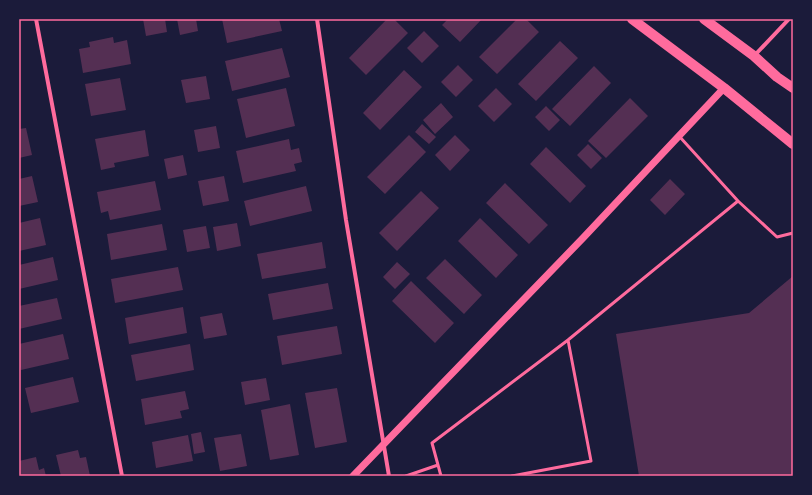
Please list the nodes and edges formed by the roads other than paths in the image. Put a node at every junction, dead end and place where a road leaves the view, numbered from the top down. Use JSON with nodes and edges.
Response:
{"nodes":[{"id":1,"x":36,"y":19,"type":"edge"},
{"id":2,"x":317,"y":19,"type":"edge"},
{"id":3,"x":632,"y":19,"type":"edge"},
{"id":4,"x":704,"y":19,"type":"edge"},
{"id":5,"x":789,"y":19,"type":"edge"},
{"id":6,"x":793,"y":22,"type":"edge"},
{"id":7,"x":754,"y":56,"type":"junction"},
{"id":8,"x":724,"y":88,"type":"junction"},
{"id":9,"x":793,"y":88,"type":"edge"},
{"id":10,"x":679,"y":136,"type":"junction"},
{"id":11,"x":793,"y":144,"type":"edge"},
{"id":12,"x":738,"y":201,"type":"junction"},
{"id":13,"x":793,"y":233,"type":"edge"},
{"id":14,"x":568,"y":340,"type":"junction"},
{"id":15,"x":384,"y":444,"type":"junction"},
{"id":16,"x":438,"y":466,"type":"junction"},
{"id":17,"x":122,"y":476,"type":"edge"},
{"id":18,"x":353,"y":476,"type":"edge"},
{"id":19,"x":389,"y":476,"type":"edge"},
{"id":20,"x":406,"y":476,"type":"edge"},
{"id":21,"x":440,"y":476,"type":"edge"},
{"id":22,"x":512,"y":476,"type":"edge"}],
"edges":[{"from":1,"to":17,"type":"street"},
{"from":2,"to":15,"type":"street"},
{"from":3,"to":8,"type":"main road"},
{"from":4,"to":7,"type":"main road"},
{"from":5,"to":6,"type":"lane"},
{"from":5,"to":7,"type":"street"},
{"from":7,"to":9,"type":"main road"},
{"from":8,"to":10,"type":"street"},
{"from":8,"to":11,"type":"main road"},
{"from":10,"to":12,"type":"lane"},
{"from":10,"to":15,"type":"street"},
{"from":12,"to":13,"type":"lane"},
{"from":12,"to":14,"type":"lane"},
{"from":14,"to":16,"type":"lane"},
{"from":14,"to":22,"type":"lane"},
{"from":15,"to":18,"type":"street"},
{"from":15,"to":19,"type":"street"},
{"from":16,"to":20,"type":"lane"},
{"from":16,"to":21,"type":"lane"}]}
